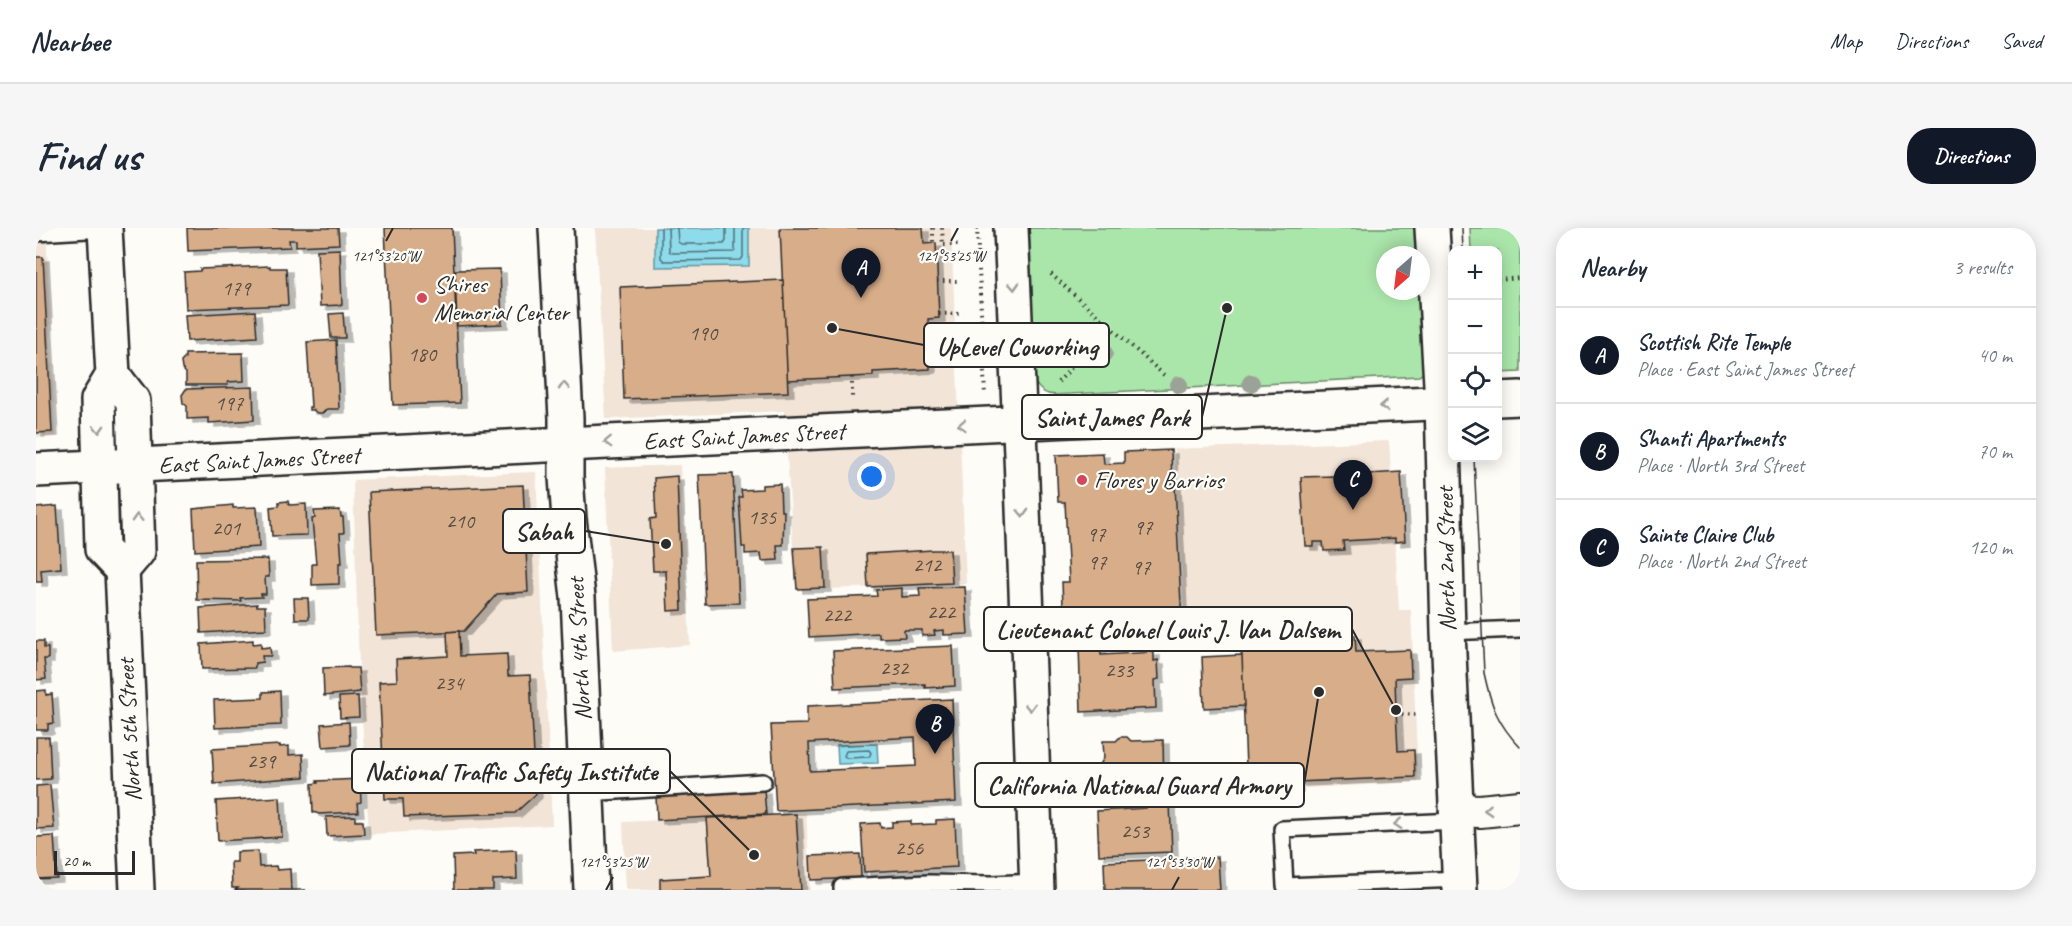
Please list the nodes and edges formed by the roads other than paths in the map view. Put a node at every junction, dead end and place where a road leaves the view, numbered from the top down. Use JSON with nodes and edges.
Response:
{"nodes":[{"id":1,"x":556,"y":228,"type":"edge"},
{"id":2,"x":1011,"y":228,"type":"edge"},
{"id":3,"x":1432,"y":228,"type":"edge"},
{"id":4,"x":105,"y":229,"type":"edge"},
{"id":5,"x":36,"y":233,"type":"edge"},
{"id":6,"x":113,"y":375,"type":"junction"},
{"id":7,"x":1520,"y":398,"type":"edge"},
{"id":8,"x":1502,"y":399,"type":"edge"},
{"id":9,"x":1447,"y":402,"type":"edge"},
{"id":10,"x":1020,"y":423,"type":"junction"},
{"id":11,"x":566,"y":444,"type":"junction"},
{"id":12,"x":136,"y":466,"type":"junction"},
{"id":13,"x":100,"y":467,"type":"junction"},
{"id":14,"x":36,"y":470,"type":"edge"},
{"id":15,"x":122,"y":570,"type":"junction"},
{"id":16,"x":1520,"y":629,"type":"edge"},
{"id":17,"x":1448,"y":632,"type":"junction"},
{"id":18,"x":763,"y":782,"type":"dead end"},
{"id":19,"x":586,"y":793,"type":"junction"},
{"id":20,"x":1520,"y":807,"type":"edge"},
{"id":21,"x":1456,"y":816,"type":"junction"},
{"id":22,"x":1460,"y":884,"type":"edge"},
{"id":23,"x":1036,"y":886,"type":"edge"},
{"id":24,"x":136,"y":890,"type":"edge"},
{"id":25,"x":591,"y":890,"type":"edge"},
{"id":26,"x":843,"y":890,"type":"edge"}],
"edges":[{"from":11,"to":1,"type":"main road","name":"North 4th Street","one_way":true},
{"from":2,"to":10,"type":"main road","one_way":true},
{"from":3,"to":9,"type":"main road","name":"North 2nd Street"},
{"from":4,"to":5,"type":"lane"},
{"from":4,"to":6,"type":"main road"},
{"from":6,"to":12,"type":"main road"},
{"from":6,"to":13,"type":"main road","one_way":true},
{"from":7,"to":8,"type":"main road"},
{"from":9,"to":10,"type":"main road","name":"East Saint James Street","one_way":true},
{"from":9,"to":17,"type":"main road","name":"North 2nd Street"},
{"from":10,"to":11,"type":"main road","name":"East Saint James Street","one_way":true},
{"from":10,"to":23,"type":"main road","one_way":true},
{"from":11,"to":12,"type":"main road","name":"East Saint James Street"},
{"from":11,"to":19,"type":"main road","name":"North 4th Street"},
{"from":12,"to":13,"type":"main road","name":"East Saint James Street"},
{"from":15,"to":12,"type":"main road","one_way":true},
{"from":13,"to":14,"type":"main road","name":"East Saint James Street"},
{"from":13,"to":15,"type":"main road"},
{"from":15,"to":24,"type":"main road","name":"North 5th Street"},
{"from":16,"to":17,"type":"lane"},
{"from":17,"to":21,"type":"main road","name":"North 2nd Street"},
{"from":18,"to":19,"type":"lane"},
{"from":19,"to":25,"type":"main road","name":"North 4th Street"},
{"from":20,"to":21,"type":"street","one_way":true},
{"from":21,"to":22,"type":"main road","name":"North 2nd Street"},
{"from":21,"to":22,"type":"lane","one_way":true},
{"from":23,"to":26,"type":"lane"}]}
